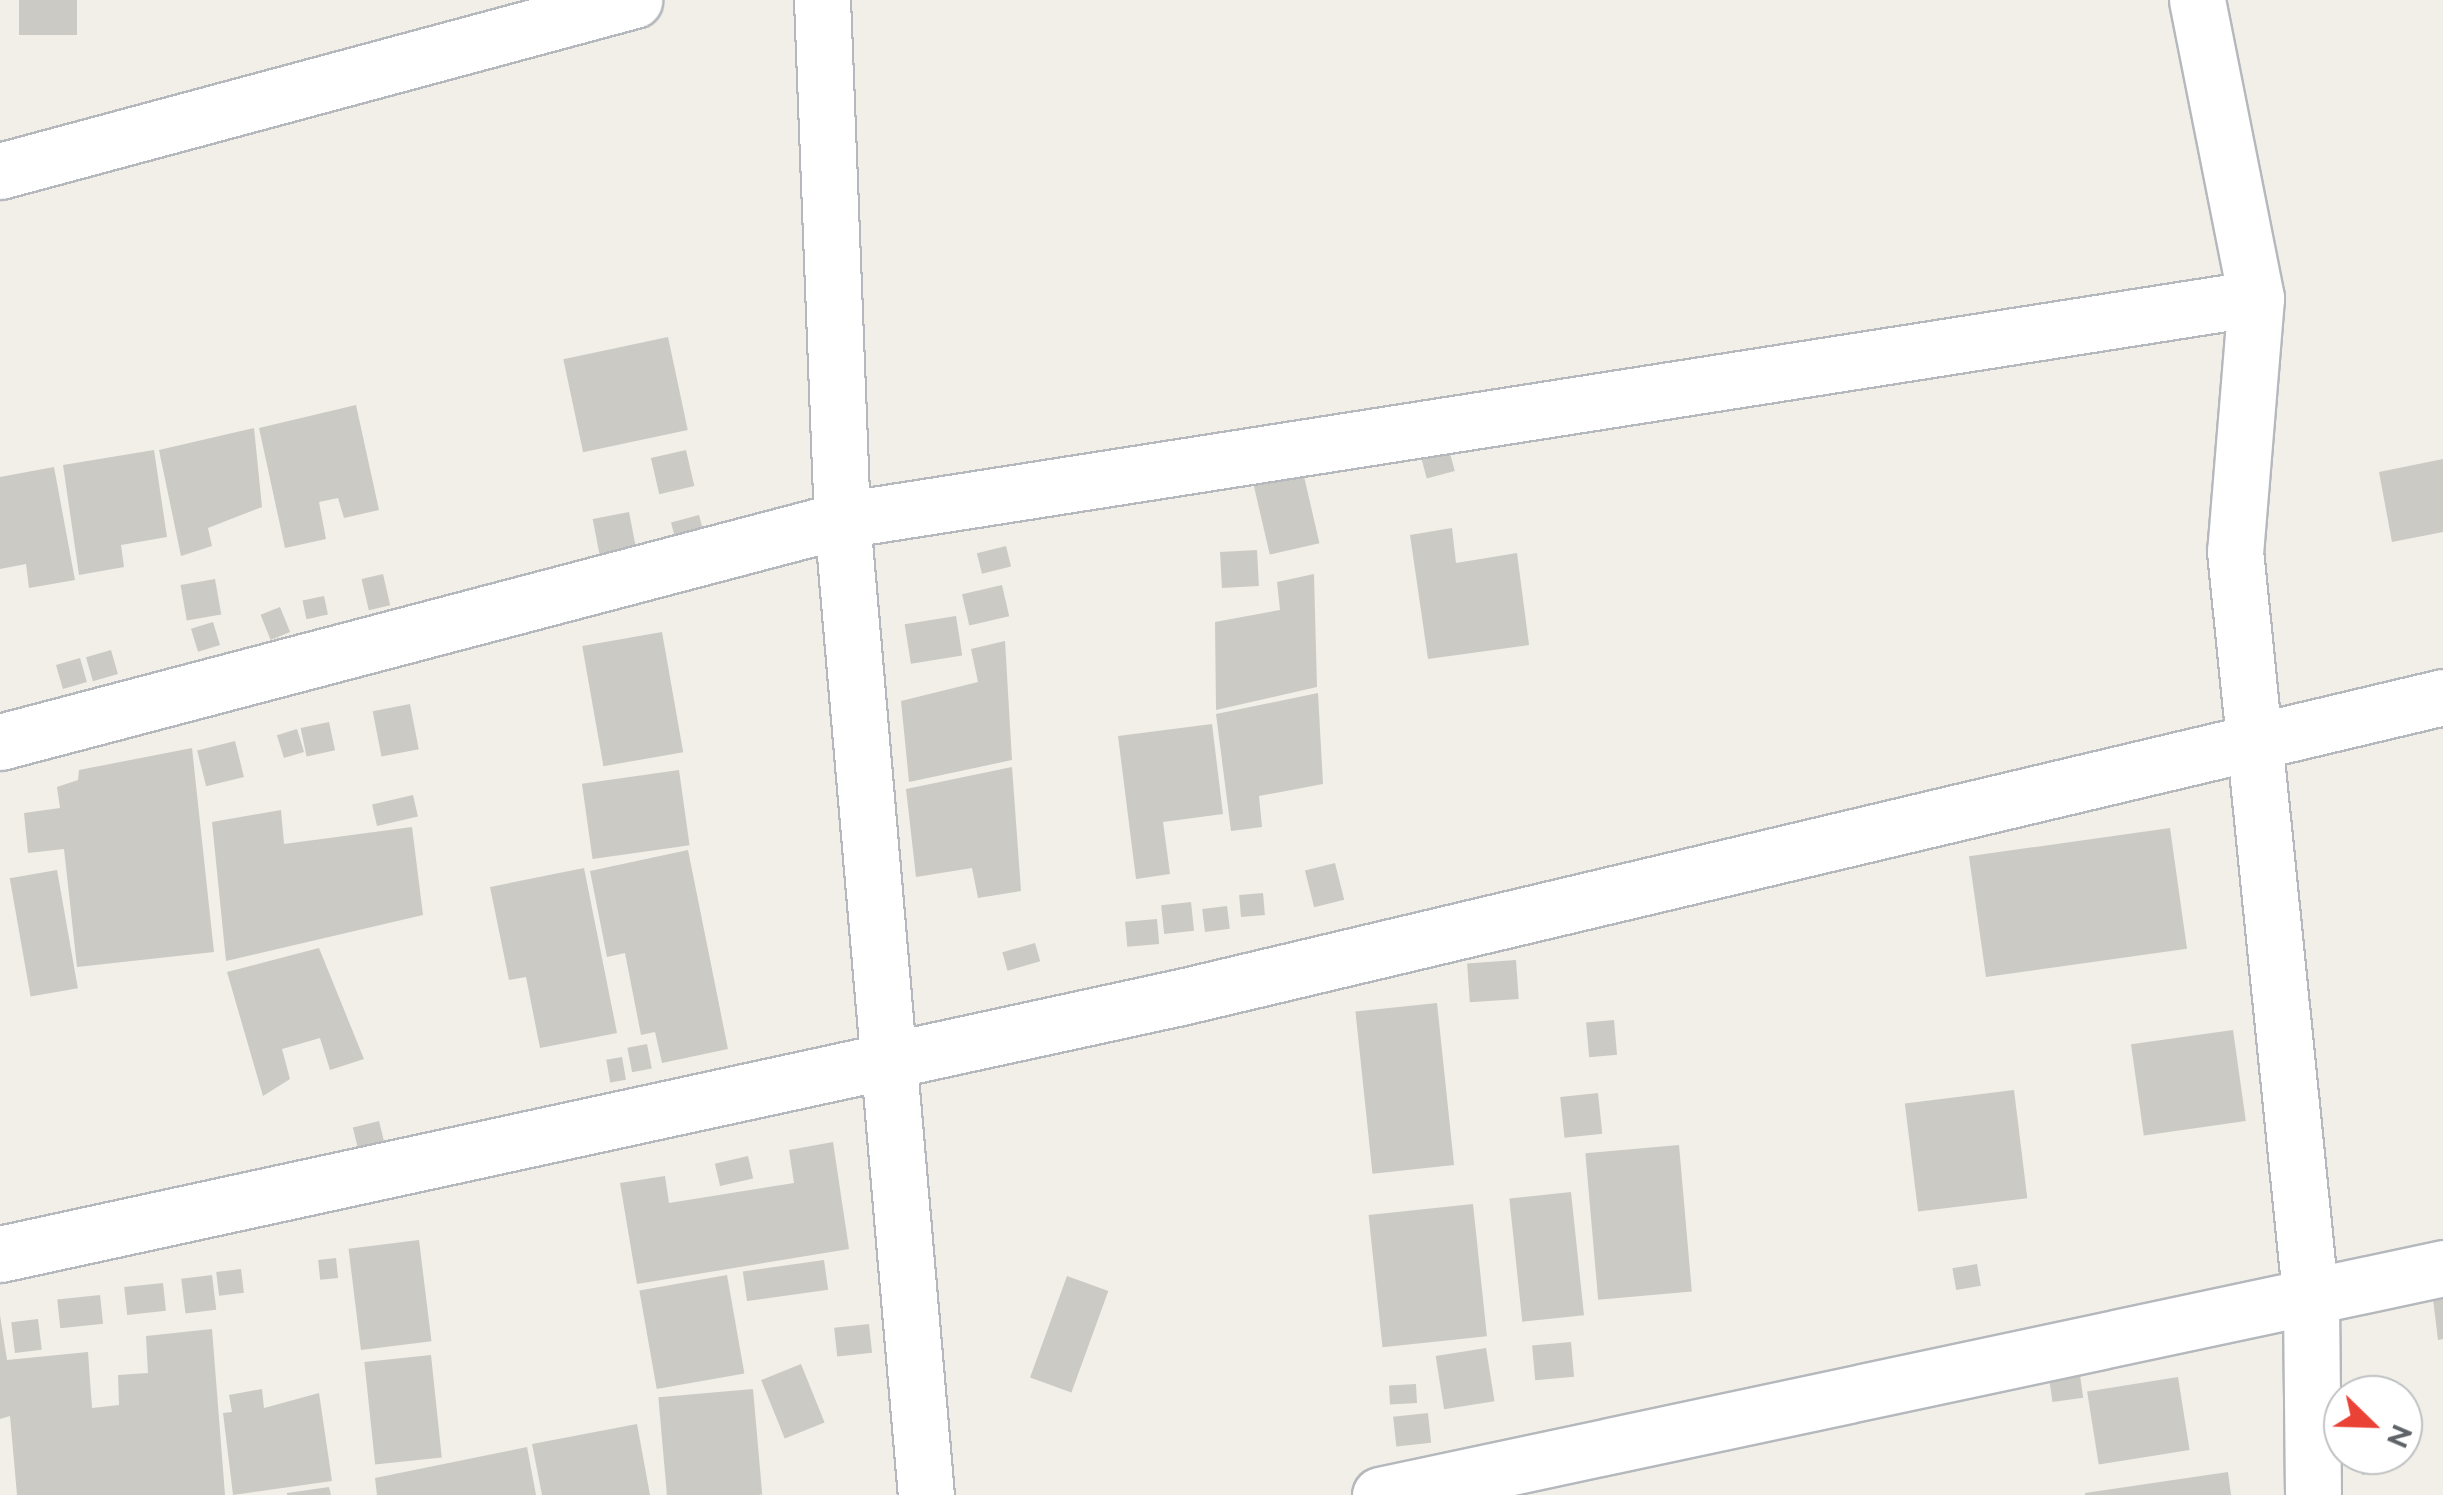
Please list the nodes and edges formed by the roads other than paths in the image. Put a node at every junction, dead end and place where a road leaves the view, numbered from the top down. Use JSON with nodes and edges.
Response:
{"nodes":[{"id":1,"x":634,"y":0,"type":"edge"},
{"id":2,"x":822,"y":0,"type":"edge"},
{"id":3,"x":2197,"y":0,"type":"edge"},
{"id":4,"x":0,"y":172,"type":"edge"},
{"id":5,"x":2256,"y":298,"type":"junction"},
{"id":6,"x":842,"y":520,"type":"junction"},
{"id":7,"x":2443,"y":697,"type":"edge"},
{"id":8,"x":2260,"y":741,"type":"junction"},
{"id":9,"x":0,"y":742,"type":"edge"},
{"id":10,"x":894,"y":1052,"type":"junction"},
{"id":11,"x":0,"y":1254,"type":"edge"},
{"id":12,"x":2443,"y":1268,"type":"edge"},
{"id":13,"x":2310,"y":1304,"type":"junction"},
{"id":14,"x":926,"y":1495,"type":"edge"},
{"id":15,"x":1380,"y":1495,"type":"edge"},
{"id":16,"x":2313,"y":1495,"type":"edge"}],
"edges":[{"from":1,"to":4,"type":"street"},
{"from":2,"to":6,"type":"street"},
{"from":3,"to":5,"type":"street"},
{"from":5,"to":6,"type":"street"},
{"from":5,"to":8,"type":"street"},
{"from":6,"to":9,"type":"street"},
{"from":6,"to":10,"type":"street"},
{"from":7,"to":8,"type":"street"},
{"from":8,"to":10,"type":"street"},
{"from":8,"to":13,"type":"street"},
{"from":10,"to":11,"type":"street"},
{"from":10,"to":14,"type":"street"},
{"from":12,"to":13,"type":"street"},
{"from":13,"to":15,"type":"street"},
{"from":13,"to":16,"type":"street"}]}
